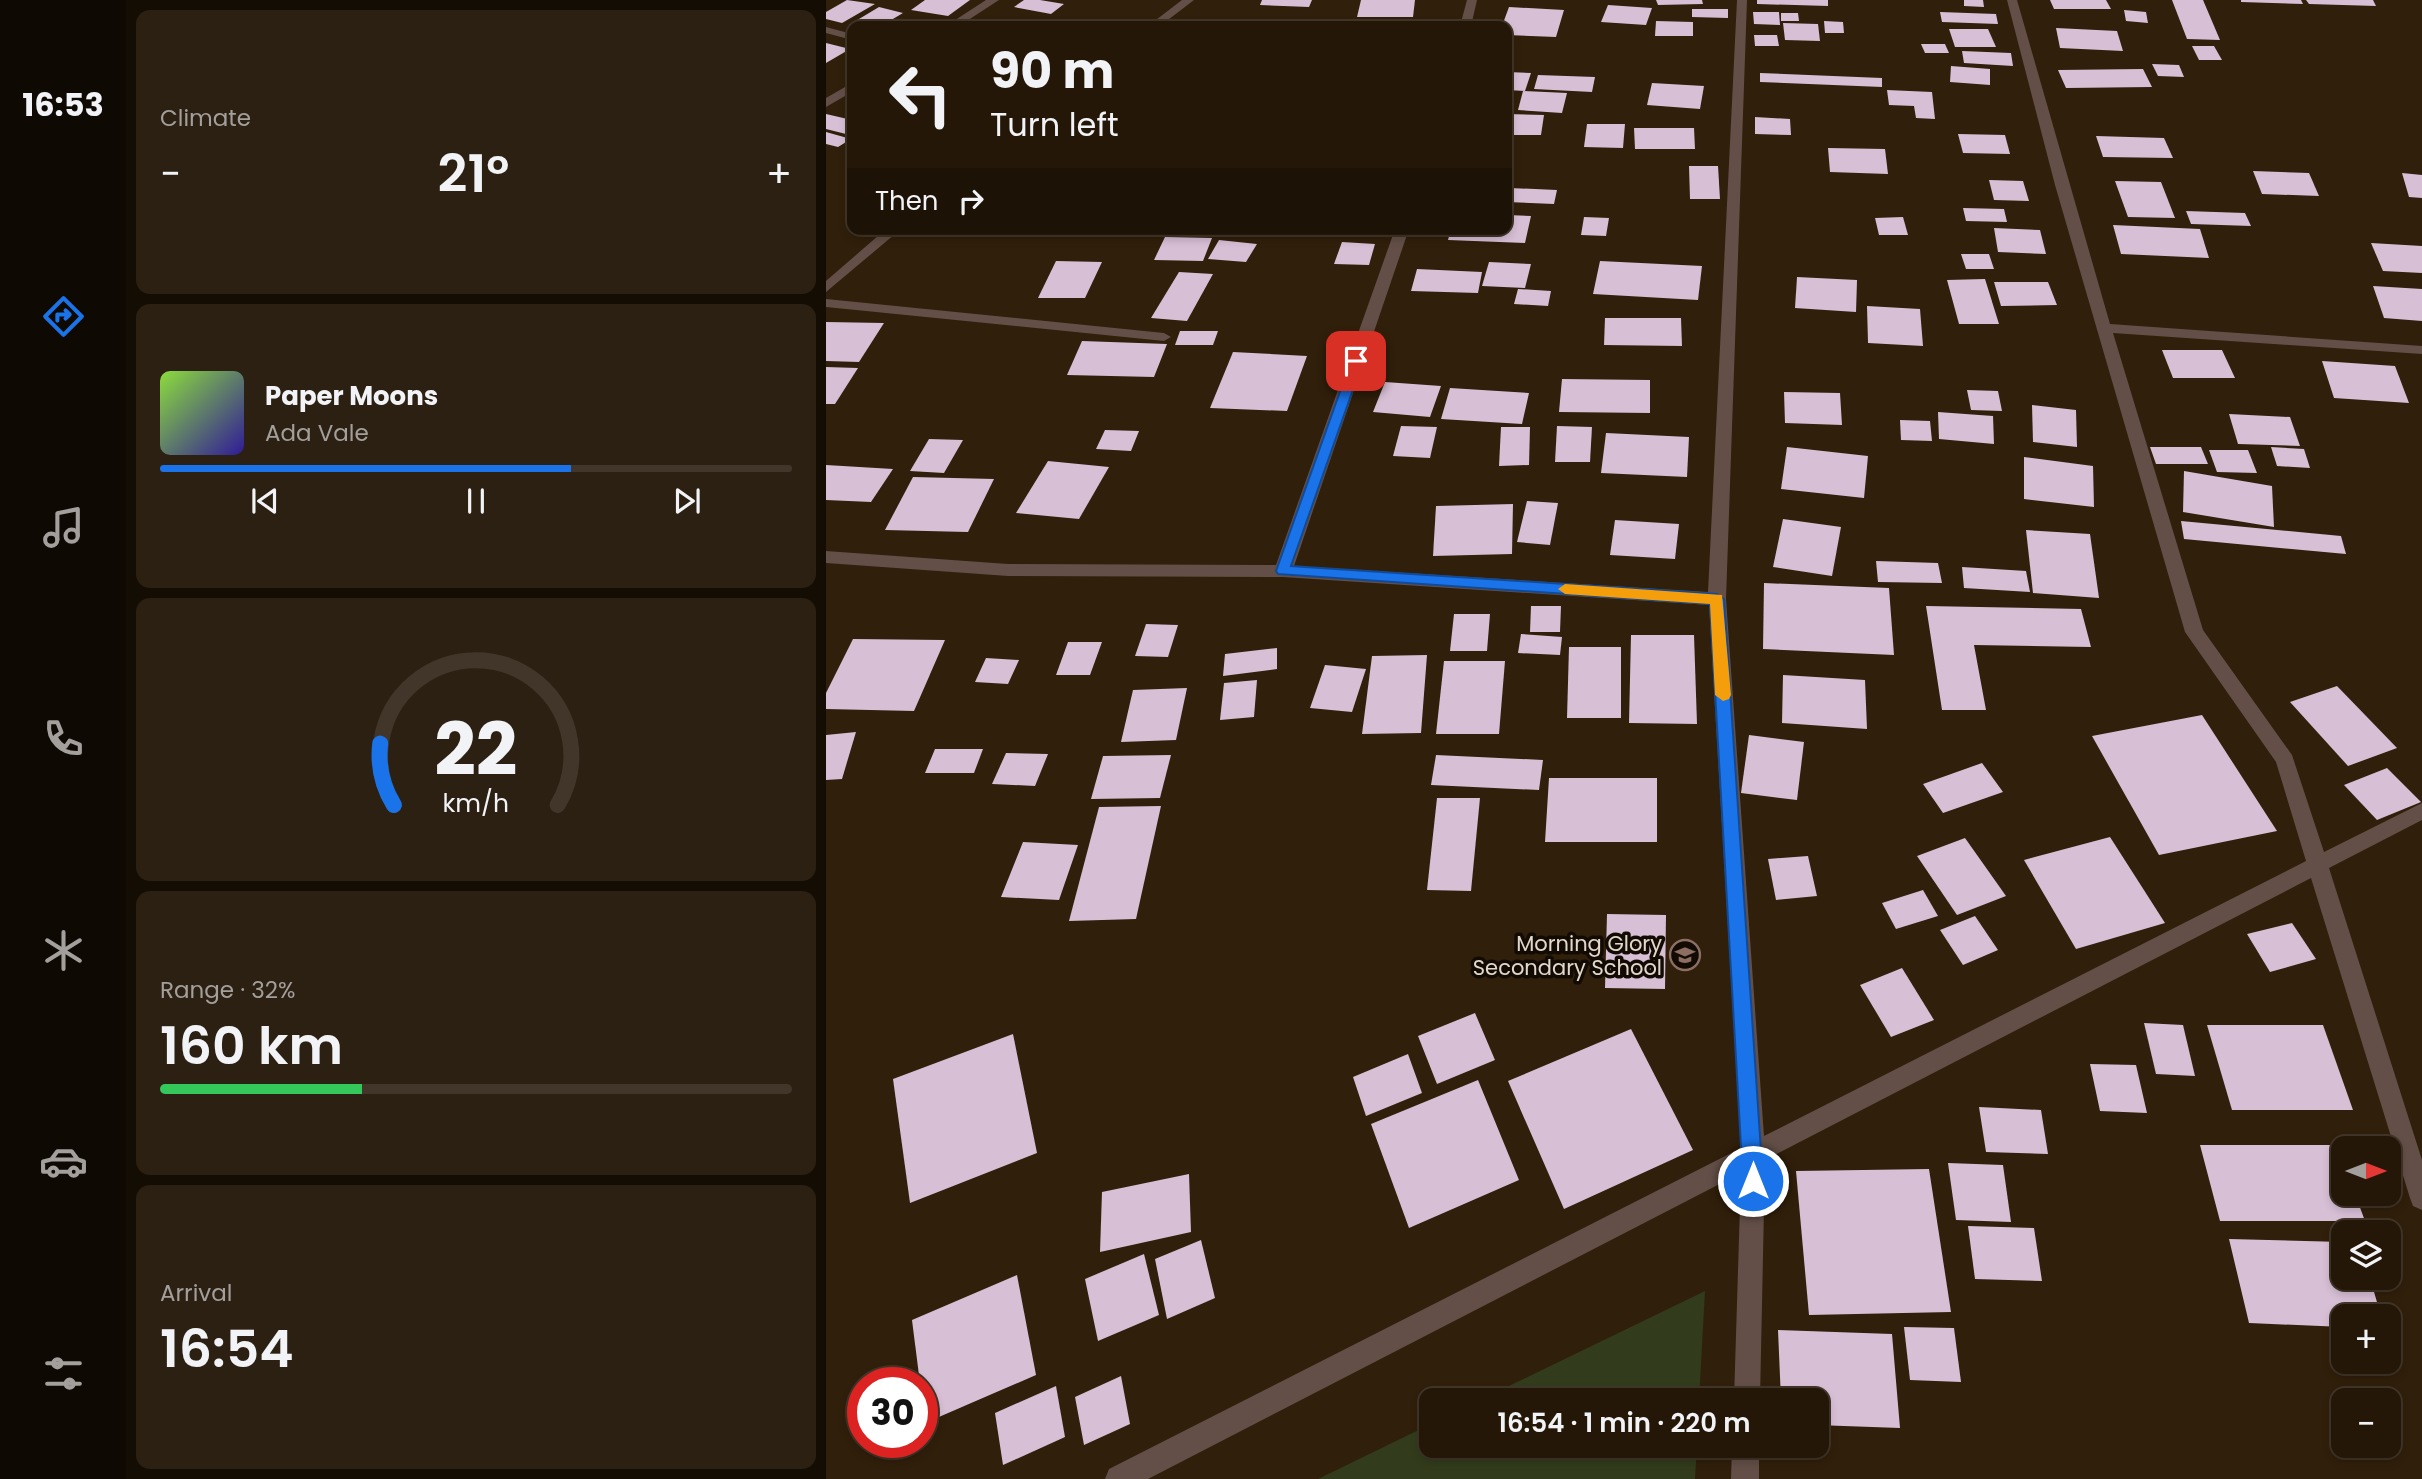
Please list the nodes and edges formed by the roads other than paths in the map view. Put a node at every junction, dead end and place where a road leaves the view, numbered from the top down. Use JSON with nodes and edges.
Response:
{"nodes":[{"id":1,"x":994,"y":0,"type":"edge"},
{"id":2,"x":1189,"y":0,"type":"edge"},
{"id":3,"x":1472,"y":0,"type":"edge"},
{"id":4,"x":1742,"y":0,"type":"edge"},
{"id":5,"x":2012,"y":0,"type":"edge"},
{"id":6,"x":960,"y":21,"type":"edge"},
{"id":7,"x":1160,"y":21,"type":"edge"},
{"id":8,"x":1466,"y":21,"type":"edge"},
{"id":9,"x":826,"y":30,"type":"edge"},
{"id":10,"x":847,"y":36,"type":"edge"},
{"id":11,"x":847,"y":90,"type":"edge"},
{"id":12,"x":826,"y":103,"type":"edge"},
{"id":13,"x":887,"y":235,"type":"edge"},
{"id":14,"x":1400,"y":235,"type":"edge"},
{"id":15,"x":826,"y":288,"type":"edge"},
{"id":16,"x":826,"y":303,"type":"edge"},
{"id":17,"x":2105,"y":328,"type":"junction"},
{"id":18,"x":1164,"y":337,"type":"dead end"},
{"id":19,"x":2422,"y":350,"type":"edge"},
{"id":20,"x":826,"y":556,"type":"edge"},
{"id":21,"x":1283,"y":571,"type":"junction"},
{"id":22,"x":1717,"y":599,"type":"junction"},
{"id":23,"x":2422,"y":811,"type":"edge"},
{"id":24,"x":2318,"y":863,"type":"junction"},
{"id":25,"x":1753,"y":1154,"type":"junction"},
{"id":26,"x":2422,"y":1198,"type":"edge"},
{"id":27,"x":1747,"y":1388,"type":"edge"},
{"id":28,"x":1746,"y":1458,"type":"edge"},
{"id":29,"x":1119,"y":1479,"type":"edge"},
{"id":30,"x":1745,"y":1479,"type":"edge"}],
"edges":[{"from":1,"to":6,"type":"street"},
{"from":2,"to":7,"type":"street"},
{"from":3,"to":8,"type":"street"},
{"from":4,"to":22,"type":"street"},
{"from":5,"to":17,"type":"street"},
{"from":9,"to":10,"type":"street"},
{"from":11,"to":12,"type":"street"},
{"from":13,"to":15,"type":"street"},
{"from":14,"to":21,"type":"street"},
{"from":16,"to":18,"type":"street"},
{"from":17,"to":19,"type":"street"},
{"from":17,"to":24,"type":"street"},
{"from":20,"to":21,"type":"street"},
{"from":21,"to":22,"type":"street"},
{"from":22,"to":25,"type":"street"},
{"from":23,"to":24,"type":"street"},
{"from":24,"to":25,"type":"street"},
{"from":24,"to":26,"type":"street"},
{"from":25,"to":27,"type":"street"},
{"from":25,"to":29,"type":"street"},
{"from":28,"to":30,"type":"street"}]}
